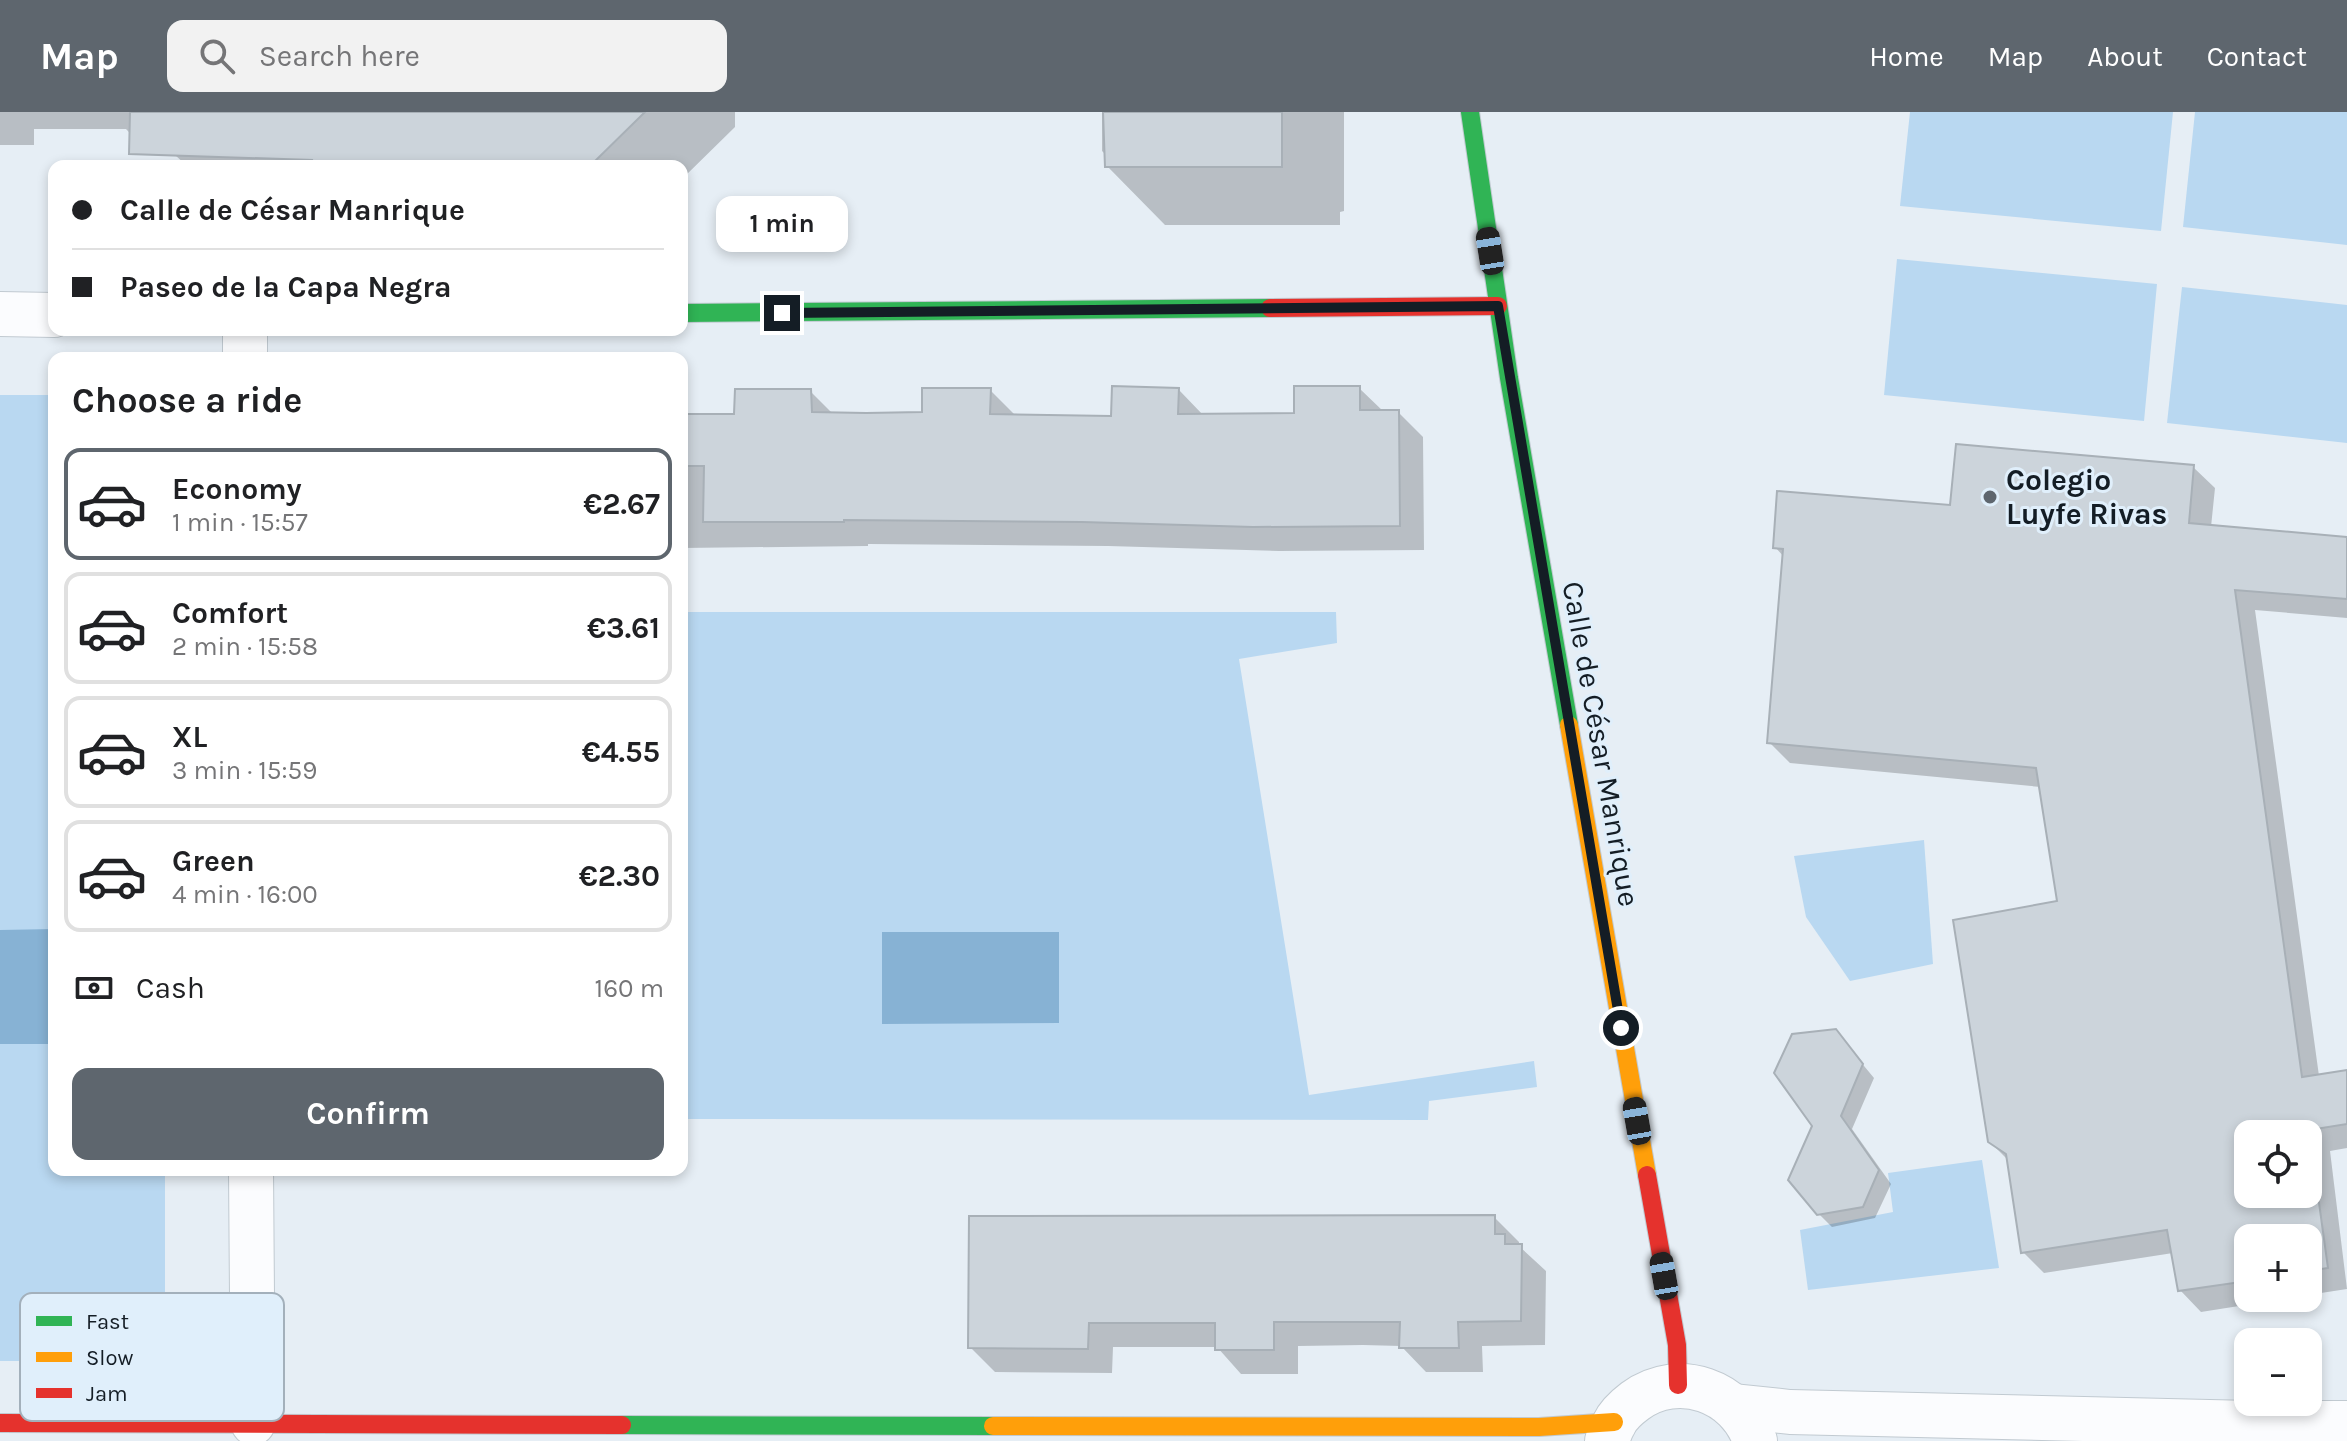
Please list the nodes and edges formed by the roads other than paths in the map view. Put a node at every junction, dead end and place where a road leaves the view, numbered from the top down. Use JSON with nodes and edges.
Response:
{"nodes":[{"id":1,"x":1470,"y":112,"type":"edge"},
{"id":2,"x":1498,"y":306,"type":"junction"},
{"id":3,"x":688,"y":313,"type":"edge"},
{"id":4,"x":0,"y":314,"type":"edge"},
{"id":5,"x":48,"y":315,"type":"edge"},
{"id":6,"x":251,"y":1176,"type":"edge"},
{"id":7,"x":252,"y":1293,"type":"edge"},
{"id":8,"x":1678,"y":1385,"type":"junction"},
{"id":9,"x":0,"y":1423,"type":"edge"},
{"id":10,"x":253,"y":1423,"type":"joint"},
{"id":11,"x":1744,"y":1423,"type":"edge"},
{"id":12,"x":2347,"y":1423,"type":"edge"},
{"id":13,"x":1610,"y":1432,"type":"edge"}],
"edges":[{"from":1,"to":2,"type":"street","name":"Calle de César Manrique"},
{"from":2,"to":3,"type":"street"},
{"from":2,"to":8,"type":"street","name":"Calle de César Manrique"},
{"from":4,"to":5,"type":"street"},
{"from":6,"to":7,"type":"street"},
{"from":8,"to":11,"type":"street"},
{"from":8,"to":13,"type":"street"},
{"from":9,"to":10,"type":"street"},
{"from":10,"to":13,"type":"street"},
{"from":11,"to":12,"type":"street"}]}
